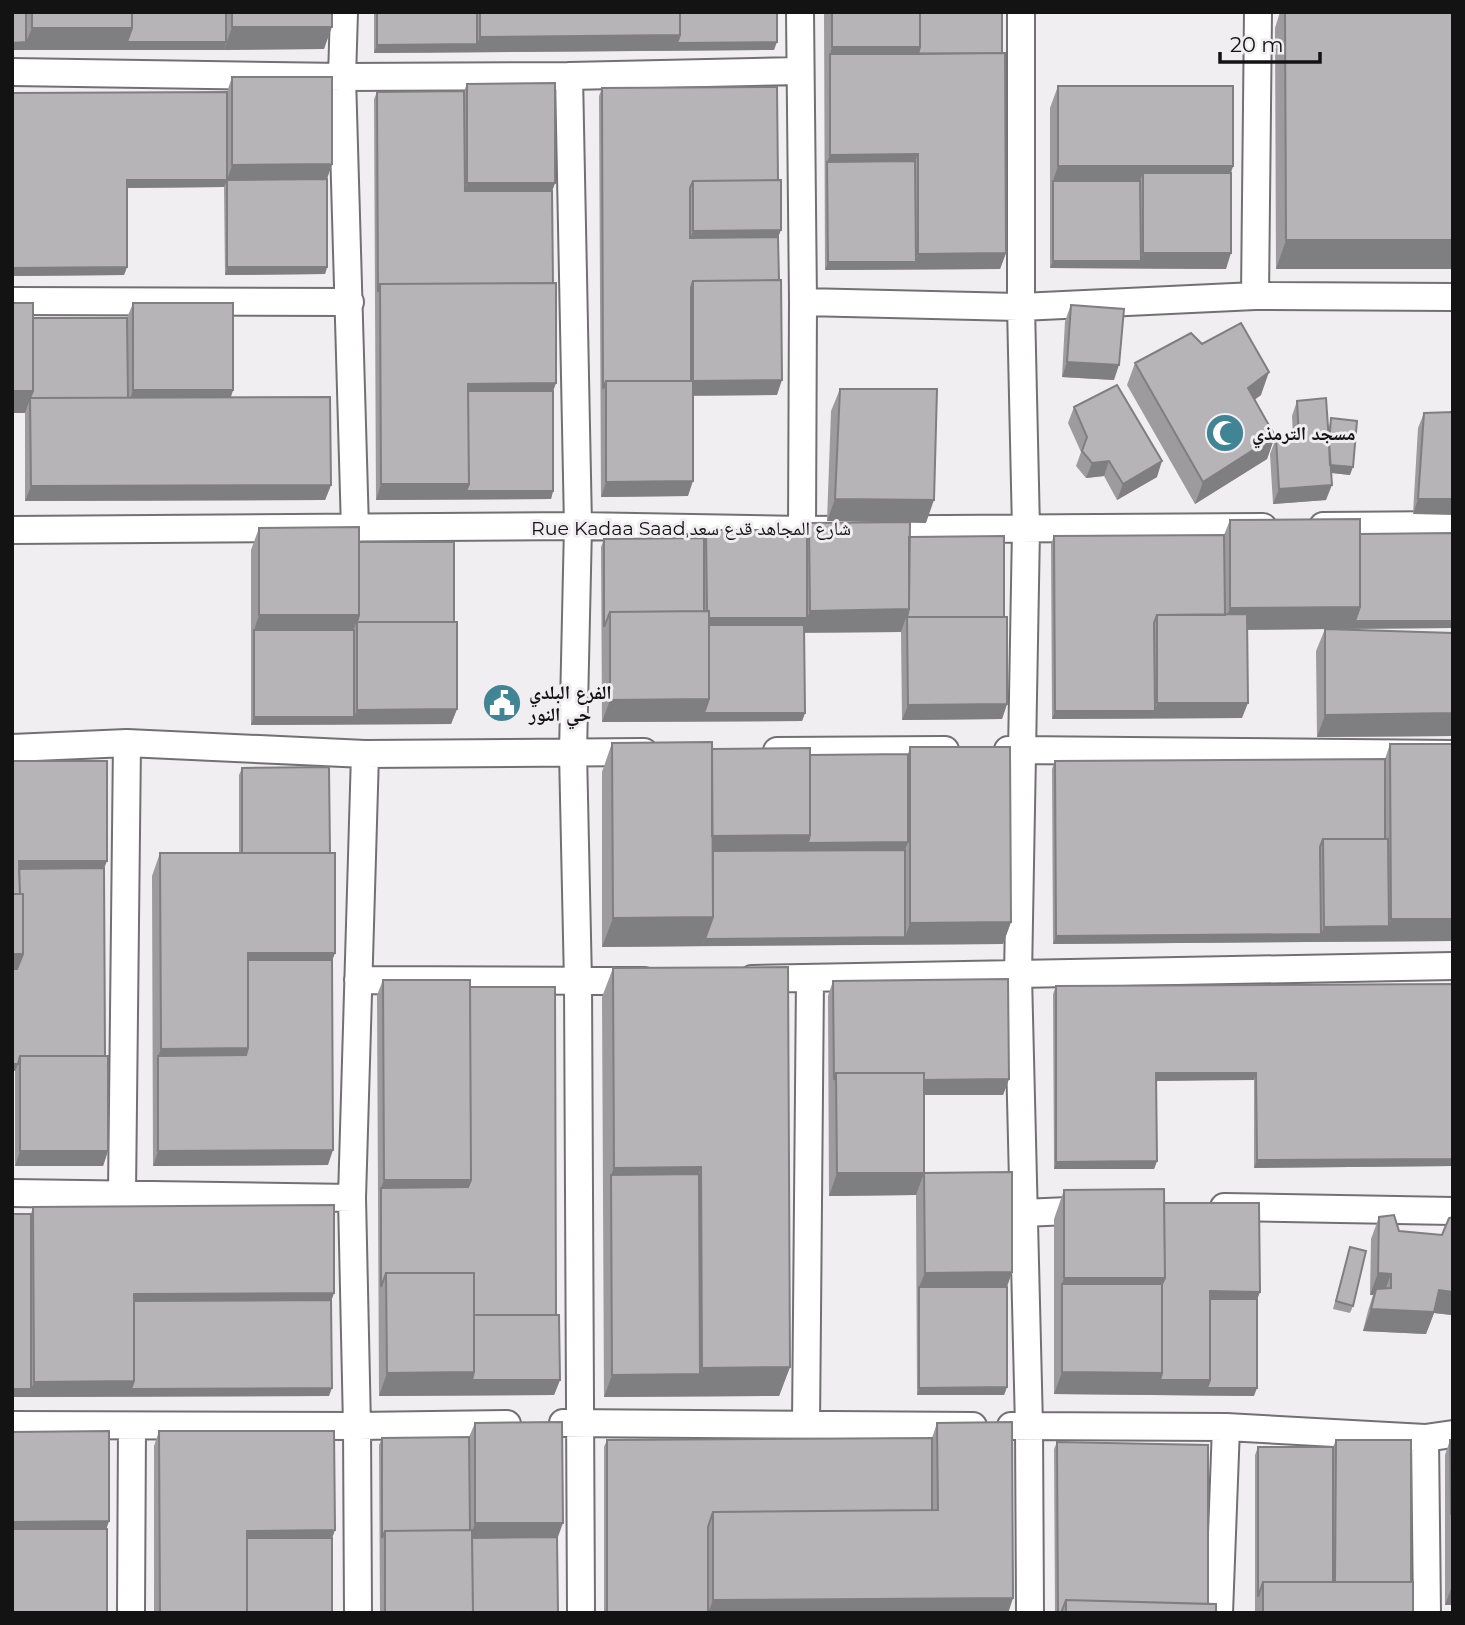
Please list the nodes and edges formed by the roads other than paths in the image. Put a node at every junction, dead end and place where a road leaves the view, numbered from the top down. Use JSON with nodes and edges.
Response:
{"nodes":[{"id":1,"x":344,"y":12,"type":"edge"},
{"id":2,"x":800,"y":12,"type":"edge"},
{"id":3,"x":1021,"y":12,"type":"edge"},
{"id":4,"x":1258,"y":12,"type":"edge"},
{"id":5,"x":800,"y":71,"type":"junction"},
{"id":6,"x":12,"y":72,"type":"edge"},
{"id":7,"x":569,"y":76,"type":"junction"},
{"id":8,"x":342,"y":77,"type":"junction"},
{"id":9,"x":1255,"y":296,"type":"junction"},
{"id":10,"x":1453,"y":297,"type":"edge"},
{"id":11,"x":12,"y":301,"type":"edge"},
{"id":12,"x":349,"y":302,"type":"junction"},
{"id":13,"x":803,"y":302,"type":"junction"},
{"id":14,"x":1021,"y":307,"type":"junction"},
{"id":15,"x":1453,"y":525,"type":"edge"},
{"id":16,"x":578,"y":526,"type":"junction"},
{"id":17,"x":355,"y":528,"type":"junction"},
{"id":18,"x":1026,"y":529,"type":"junction"},
{"id":19,"x":12,"y":530,"type":"edge"},
{"id":20,"x":802,"y":530,"type":"junction"},
{"id":21,"x":127,"y":743,"type":"junction"},
{"id":22,"x":12,"y":748,"type":"edge"},
{"id":23,"x":1023,"y":750,"type":"junction"},
{"id":24,"x":750,"y":751,"type":"edge"},
{"id":25,"x":573,"y":752,"type":"junction"},
{"id":26,"x":669,"y":752,"type":"edge"},
{"id":27,"x":365,"y":754,"type":"junction"},
{"id":28,"x":1453,"y":754,"type":"edge"},
{"id":29,"x":1453,"y":966,"type":"edge"},
{"id":30,"x":1018,"y":976,"type":"junction"},
{"id":31,"x":810,"y":979,"type":"junction"},
{"id":32,"x":358,"y":980,"type":"junction"},
{"id":33,"x":674,"y":980,"type":"edge"},
{"id":34,"x":728,"y":980,"type":"edge"},
{"id":35,"x":578,"y":982,"type":"junction"},
{"id":36,"x":12,"y":1193,"type":"edge"},
{"id":37,"x":122,"y":1194,"type":"junction"},
{"id":38,"x":352,"y":1198,"type":"junction"},
{"id":39,"x":1203,"y":1207,"type":"edge"},
{"id":40,"x":1120,"y":1209,"type":"edge"},
{"id":41,"x":1453,"y":1211,"type":"edge"},
{"id":42,"x":1023,"y":1213,"type":"junction"},
{"id":43,"x":580,"y":1423,"type":"junction"},
{"id":44,"x":12,"y":1425,"type":"edge"},
{"id":45,"x":132,"y":1426,"type":"junction"},
{"id":46,"x":357,"y":1426,"type":"junction"},
{"id":47,"x":806,"y":1426,"type":"junction"},
{"id":48,"x":1029,"y":1426,"type":"junction"},
{"id":49,"x":1226,"y":1427,"type":"junction"},
{"id":50,"x":1453,"y":1434,"type":"edge"},
{"id":51,"x":1425,"y":1438,"type":"junction"},
{"id":52,"x":131,"y":1613,"type":"edge"},
{"id":53,"x":358,"y":1613,"type":"edge"},
{"id":54,"x":581,"y":1613,"type":"edge"},
{"id":55,"x":1030,"y":1613,"type":"edge"},
{"id":56,"x":1219,"y":1613,"type":"edge"},
{"id":57,"x":1427,"y":1613,"type":"edge"}],
"edges":[{"from":1,"to":8,"type":"street"},
{"from":2,"to":5,"type":"street"},
{"from":3,"to":14,"type":"street"},
{"from":4,"to":9,"type":"street"},
{"from":5,"to":7,"type":"street"},
{"from":5,"to":13,"type":"street"},
{"from":6,"to":8,"type":"street"},
{"from":7,"to":8,"type":"street"},
{"from":7,"to":16,"type":"street"},
{"from":8,"to":12,"type":"street"},
{"from":9,"to":10,"type":"street"},
{"from":9,"to":14,"type":"street"},
{"from":11,"to":12,"type":"street"},
{"from":12,"to":17,"type":"street"},
{"from":13,"to":14,"type":"street"},
{"from":13,"to":20,"type":"street"},
{"from":14,"to":18,"type":"street"},
{"from":15,"to":18,"type":"street","name":"Rue Kadaa Saad,شارع المجاهد قدع سعد"},
{"from":16,"to":17,"type":"street","name":"Rue Kadaa Saad,شارع المجاهد قدع سعد"},
{"from":16,"to":20,"type":"street","name":"Rue Kadaa Saad,شارع المجاهد قدع سعد"},
{"from":16,"to":25,"type":"street"},
{"from":17,"to":19,"type":"street","name":"Rue Kadaa Saad,شارع المجاهد قدع سعد"},
{"from":18,"to":20,"type":"street","name":"Rue Kadaa Saad,شارع المجاهد قدع سعد"},
{"from":18,"to":23,"type":"street"},
{"from":21,"to":22,"type":"street"},
{"from":21,"to":27,"type":"street"},
{"from":21,"to":37,"type":"street"},
{"from":23,"to":24,"type":"street"},
{"from":23,"to":28,"type":"street"},
{"from":23,"to":30,"type":"street"},
{"from":25,"to":26,"type":"street"},
{"from":25,"to":27,"type":"street"},
{"from":25,"to":35,"type":"street"},
{"from":27,"to":32,"type":"street"},
{"from":29,"to":30,"type":"street"},
{"from":30,"to":31,"type":"street"},
{"from":30,"to":42,"type":"street"},
{"from":31,"to":34,"type":"street"},
{"from":31,"to":47,"type":"street"},
{"from":32,"to":35,"type":"street"},
{"from":32,"to":38,"type":"street"},
{"from":33,"to":35,"type":"street"},
{"from":35,"to":43,"type":"street"},
{"from":36,"to":37,"type":"street"},
{"from":37,"to":38,"type":"street"},
{"from":38,"to":46,"type":"street"},
{"from":39,"to":41,"type":"street"},
{"from":40,"to":42,"type":"street"},
{"from":42,"to":48,"type":"street"},
{"from":43,"to":46,"type":"street"},
{"from":43,"to":47,"type":"street"},
{"from":43,"to":54,"type":"street"},
{"from":44,"to":45,"type":"street"},
{"from":45,"to":46,"type":"street"},
{"from":45,"to":52,"type":"street"},
{"from":46,"to":53,"type":"street"},
{"from":47,"to":48,"type":"street"},
{"from":48,"to":49,"type":"street"},
{"from":48,"to":55,"type":"street"},
{"from":49,"to":51,"type":"street"},
{"from":49,"to":56,"type":"street"},
{"from":50,"to":51,"type":"street"},
{"from":51,"to":57,"type":"street"}]}
